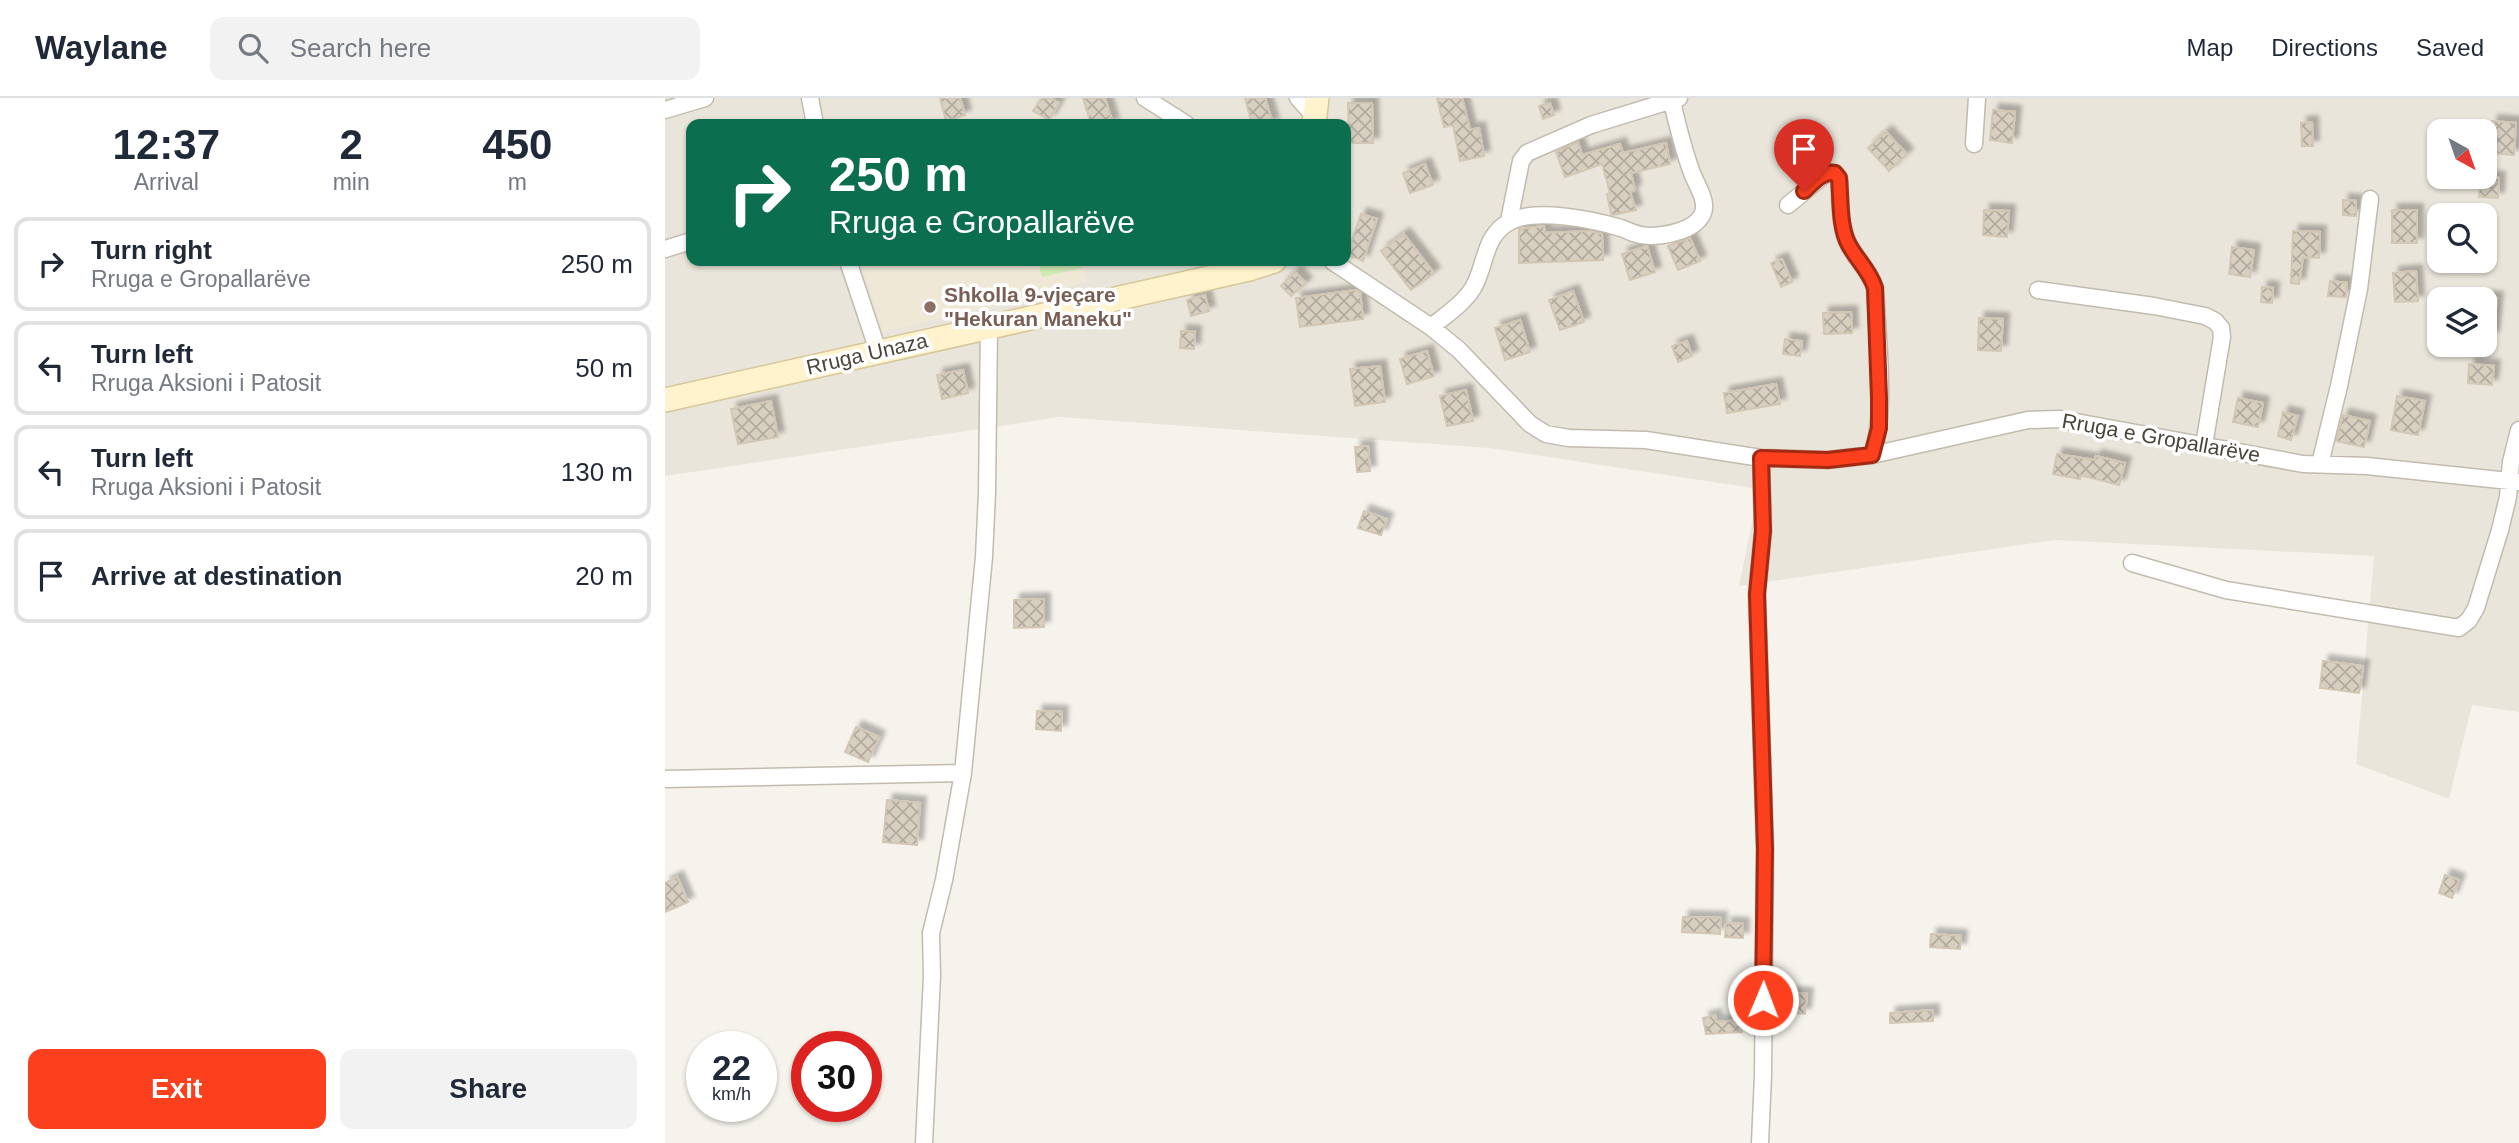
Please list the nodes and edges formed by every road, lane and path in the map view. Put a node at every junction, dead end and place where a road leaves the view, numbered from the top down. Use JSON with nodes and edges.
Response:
{"nodes":[{"id":1,"x":705,"y":98,"type":"edge"},
{"id":2,"x":810,"y":98,"type":"edge"},
{"id":3,"x":1145,"y":98,"type":"edge"},
{"id":4,"x":1298,"y":98,"type":"edge"},
{"id":5,"x":1977,"y":98,"type":"edge"},
{"id":6,"x":1674,"y":99,"type":"edge"},
{"id":7,"x":665,"y":110,"type":"edge"},
{"id":8,"x":1315,"y":113,"type":"edge"},
{"id":9,"x":814,"y":119,"type":"edge"},
{"id":10,"x":1177,"y":119,"type":"edge"},
{"id":11,"x":1974,"y":144,"type":"dead end"},
{"id":12,"x":2370,"y":199,"type":"dead end"},
{"id":13,"x":1788,"y":205,"type":"dead end"},
{"id":14,"x":1509,"y":222,"type":"junction"},
{"id":15,"x":686,"y":243,"type":"edge"},
{"id":16,"x":665,"y":249,"type":"edge"},
{"id":17,"x":850,"y":266,"type":"edge"},
{"id":18,"x":1258,"y":266,"type":"edge"},
{"id":19,"x":1339,"y":266,"type":"edge"},
{"id":20,"x":2038,"y":290,"type":"dead end"},
{"id":21,"x":989,"y":327,"type":"junction"},
{"id":22,"x":1430,"y":327,"type":"junction"},
{"id":23,"x":878,"y":351,"type":"junction"},
{"id":24,"x":665,"y":400,"type":"edge"},
{"id":25,"x":2519,"y":430,"type":"edge"},
{"id":26,"x":2204,"y":445,"type":"junction"},
{"id":27,"x":1872,"y":455,"type":"junction"},
{"id":28,"x":1761,"y":458,"type":"junction"},
{"id":29,"x":2320,"y":464,"type":"junction"},
{"id":30,"x":2514,"y":482,"type":"edge"},
{"id":31,"x":2132,"y":563,"type":"dead end"},
{"id":32,"x":963,"y":773,"type":"junction"},
{"id":33,"x":665,"y":779,"type":"edge"},
{"id":34,"x":923,"y":1143,"type":"edge"},
{"id":35,"x":1760,"y":1143,"type":"edge"}],
"edges":[{"from":1,"to":7,"type":"street"},
{"from":2,"to":9,"type":"street"},
{"from":3,"to":10,"type":"street"},
{"from":4,"to":8,"type":"street"},
{"from":5,"to":11,"type":"street"},
{"from":6,"to":14,"type":"street"},
{"from":6,"to":14,"type":"street"},
{"from":12,"to":29,"type":"street"},
{"from":13,"to":27,"type":"street"},
{"from":14,"to":22,"type":"street"},
{"from":15,"to":16,"type":"street"},
{"from":17,"to":23,"type":"street"},
{"from":18,"to":21,"type":"main road","name":"Rruga Unaza"},
{"from":19,"to":22,"type":"street","name":"Rruga e Gropallarëve"},
{"from":20,"to":26,"type":"street"},
{"from":21,"to":23,"type":"main road","name":"Rruga Unaza"},
{"from":21,"to":32,"type":"street"},
{"from":22,"to":28,"type":"street","name":"Rruga e Gropallarëve"},
{"from":23,"to":24,"type":"main road","name":"Rruga Unaza"},
{"from":25,"to":30,"type":"street"},
{"from":26,"to":27,"type":"street","name":"Rruga e Gropallarëve"},
{"from":26,"to":29,"type":"street","name":"Rruga e Gropallarëve"},
{"from":27,"to":28,"type":"street","name":"Rruga e Gropallarëve"},
{"from":28,"to":35,"type":"street"},
{"from":29,"to":30,"type":"street","name":"Rruga e Gropallarëve"},
{"from":30,"to":31,"type":"street"},
{"from":32,"to":33,"type":"street"},
{"from":32,"to":34,"type":"street"}]}
